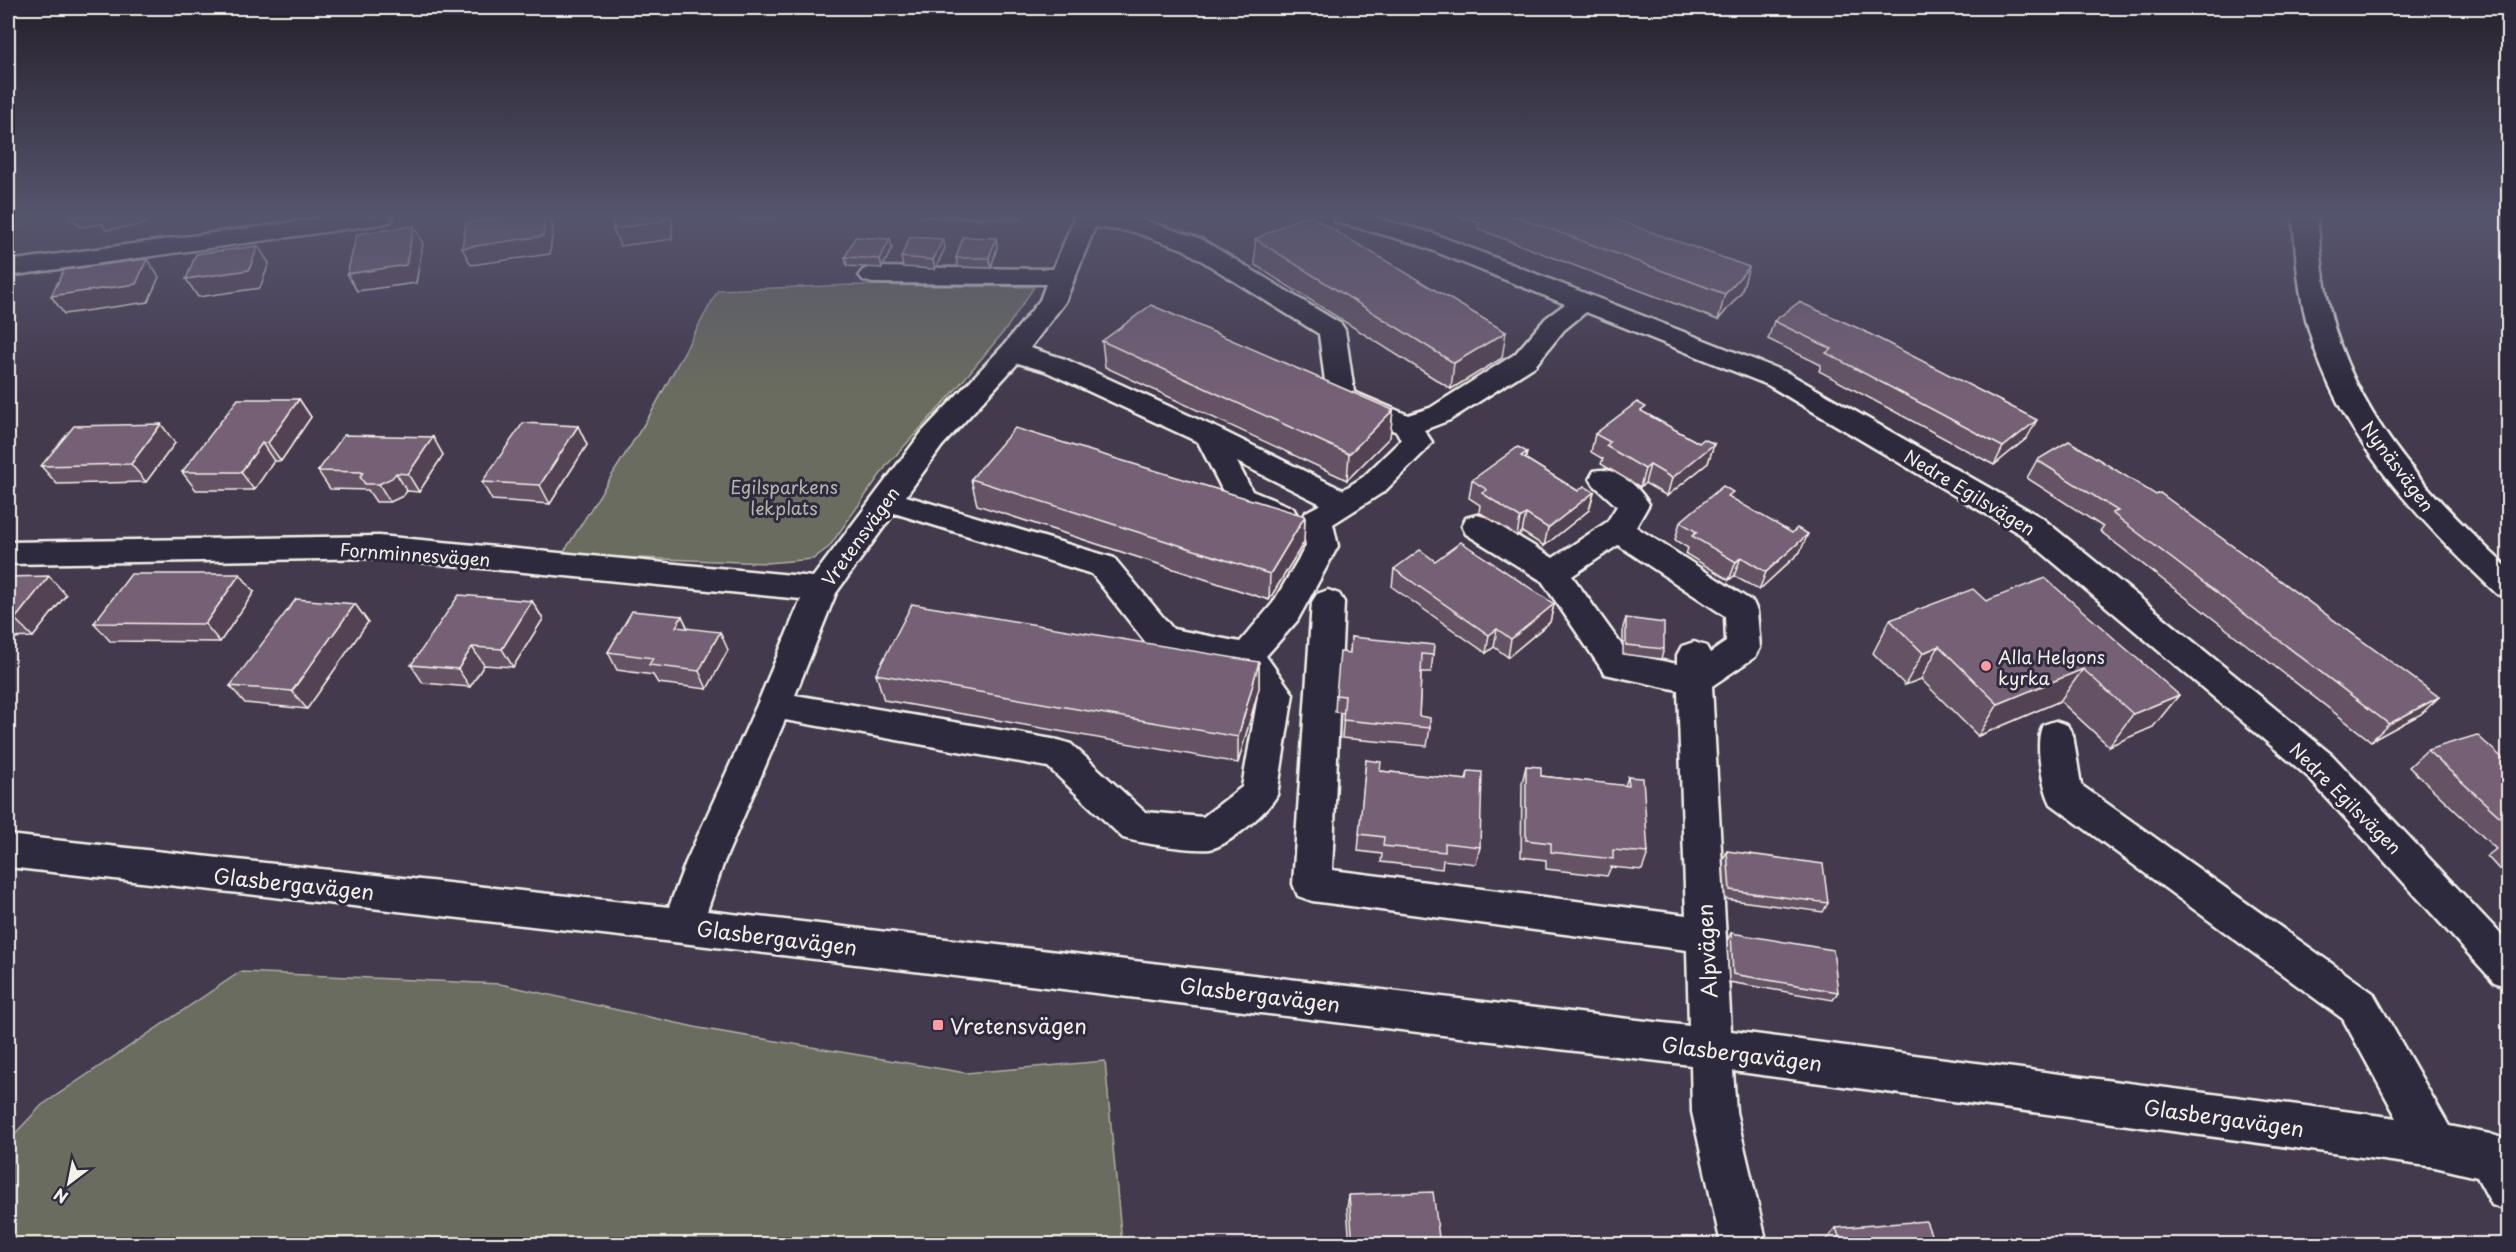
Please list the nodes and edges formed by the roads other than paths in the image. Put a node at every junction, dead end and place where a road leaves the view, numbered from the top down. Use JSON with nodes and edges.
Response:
{"nodes":[{"id":1,"x":899,"y":275,"type":"edge"},
{"id":2,"x":1243,"y":275,"type":"edge"},
{"id":3,"x":1517,"y":275,"type":"edge"},
{"id":4,"x":2314,"y":275,"type":"edge"},
{"id":5,"x":1062,"y":278,"type":"joint"},
{"id":6,"x":1583,"y":302,"type":"junction"},
{"id":7,"x":1012,"y":352,"type":"junction"},
{"id":8,"x":1407,"y":426,"type":"junction"},
{"id":9,"x":1209,"y":436,"type":"junction"},
{"id":10,"x":1605,"y":478,"type":"dead end"},
{"id":11,"x":886,"y":500,"type":"junction"},
{"id":12,"x":1345,"y":502,"type":"junction"},
{"id":13,"x":1317,"y":520,"type":"junction"},
{"id":14,"x":1477,"y":526,"type":"dead end"},
{"id":15,"x":1618,"y":530,"type":"junction"},
{"id":16,"x":8,"y":553,"type":"edge"},
{"id":17,"x":1552,"y":573,"type":"junction"},
{"id":18,"x":2508,"y":586,"type":"edge"},
{"id":19,"x":821,"y":589,"type":"junction"},
{"id":20,"x":1328,"y":602,"type":"dead end"},
{"id":21,"x":1247,"y":656,"type":"junction"},
{"id":22,"x":1694,"y":668,"type":"junction"},
{"id":23,"x":774,"y":705,"type":"junction"},
{"id":24,"x":2055,"y":735,"type":"dead end"},
{"id":25,"x":8,"y":851,"type":"edge"},
{"id":26,"x":682,"y":926,"type":"junction"},
{"id":27,"x":1706,"y":935,"type":"junction"},
{"id":28,"x":2508,"y":969,"type":"edge"},
{"id":29,"x":1711,"y":1048,"type":"junction"},
{"id":30,"x":2434,"y":1145,"type":"junction"},
{"id":31,"x":2502,"y":1169,"type":"edge"},
{"id":32,"x":1744,"y":1245,"type":"edge"}],
"edges":[{"from":1,"to":5,"type":"street"},
{"from":2,"to":8,"type":"street"},
{"from":3,"to":6,"type":"street","name":"Nedre Egilsvägen"},
{"from":4,"to":18,"type":"street","name":"Nynäsvägen"},
{"from":5,"to":7,"type":"street","name":"Vretensvägen"},
{"from":6,"to":8,"type":"street"},
{"from":6,"to":28,"type":"street","name":"Nedre Egilsvägen"},
{"from":7,"to":9,"type":"street"},
{"from":7,"to":11,"type":"street","name":"Vretensvägen"},
{"from":8,"to":12,"type":"street"},
{"from":9,"to":12,"type":"street"},
{"from":9,"to":13,"type":"street"},
{"from":10,"to":15,"type":"street"},
{"from":11,"to":19,"type":"street","name":"Vretensvägen"},
{"from":11,"to":21,"type":"street"},
{"from":12,"to":13,"type":"street"},
{"from":13,"to":21,"type":"street"},
{"from":14,"to":17,"type":"street"},
{"from":15,"to":17,"type":"street"},
{"from":15,"to":22,"type":"street"},
{"from":16,"to":19,"type":"street","name":"Fornminnesvägen"},
{"from":17,"to":22,"type":"street"},
{"from":19,"to":23,"type":"street","name":"Vretensvägen"},
{"from":20,"to":27,"type":"street"},
{"from":21,"to":23,"type":"street"},
{"from":22,"to":27,"type":"street","name":"Alpvägen"},
{"from":23,"to":26,"type":"street","name":"Vretensvägen"},
{"from":24,"to":30,"type":"street"},
{"from":25,"to":26,"type":"street","name":"Glasbergavägen"},
{"from":26,"to":29,"type":"street","name":"Glasbergavägen"},
{"from":27,"to":29,"type":"street","name":"Alpvägen"},
{"from":29,"to":30,"type":"street","name":"Glasbergavägen"},
{"from":29,"to":32,"type":"street","name":"Alpvägen"},
{"from":30,"to":31,"type":"street","name":"Glasbergavägen"}]}
